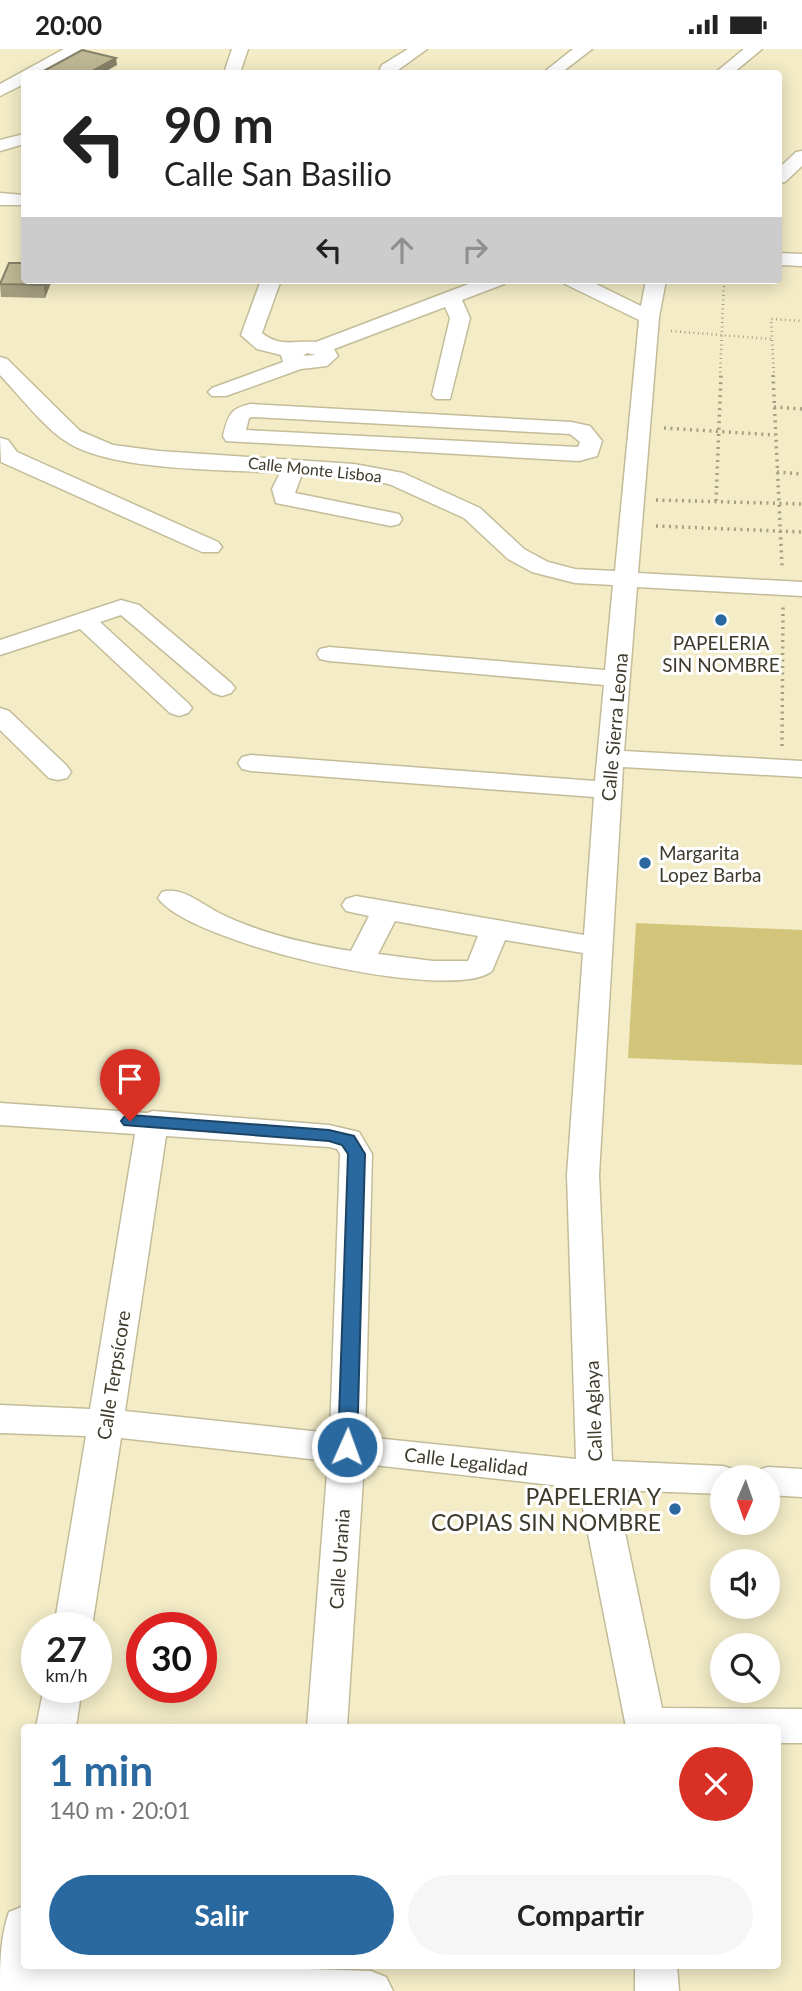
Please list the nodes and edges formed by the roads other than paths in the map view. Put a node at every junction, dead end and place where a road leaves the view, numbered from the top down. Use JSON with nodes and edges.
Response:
{"nodes":[{"id":1,"x":76,"y":49,"type":"edge"},
{"id":2,"x":240,"y":49,"type":"edge"},
{"id":3,"x":390,"y":49,"type":"edge"},
{"id":4,"x":419,"y":49,"type":"edge"},
{"id":5,"x":584,"y":49,"type":"edge"},
{"id":6,"x":754,"y":49,"type":"edge"},
{"id":7,"x":37,"y":70,"type":"edge"},
{"id":8,"x":233,"y":70,"type":"edge"},
{"id":9,"x":388,"y":70,"type":"edge"},
{"id":10,"x":389,"y":70,"type":"edge"},
{"id":11,"x":555,"y":70,"type":"edge"},
{"id":12,"x":727,"y":70,"type":"edge"},
{"id":13,"x":21,"y":79,"type":"edge"},
{"id":14,"x":0,"y":90,"type":"edge"},
{"id":15,"x":21,"y":140,"type":"edge"},
{"id":16,"x":0,"y":146,"type":"edge"},
{"id":17,"x":0,"y":199,"type":"edge"},
{"id":18,"x":21,"y":199,"type":"edge"},
{"id":19,"x":782,"y":259,"type":"edge"},
{"id":20,"x":802,"y":260,"type":"edge"},
{"id":21,"x":270,"y":284,"type":"edge"},
{"id":22,"x":486,"y":284,"type":"edge"},
{"id":23,"x":579,"y":284,"type":"edge"},
{"id":24,"x":655,"y":284,"type":"edge"},
{"id":25,"x":451,"y":297,"type":"junction"},
{"id":26,"x":649,"y":323,"type":"junction"},
{"id":27,"x":296,"y":357,"type":"junction"},
{"id":28,"x":0,"y":363,"type":"edge"},
{"id":29,"x":219,"y":392,"type":"dead end"},
{"id":30,"x":443,"y":395,"type":"dead end"},
{"id":31,"x":410,"y":417,"type":"junction"},
{"id":32,"x":0,"y":445,"type":"edge"},
{"id":33,"x":401,"y":445,"type":"junction"},
{"id":34,"x":295,"y":466,"type":"junction"},
{"id":35,"x":396,"y":478,"type":"junction"},
{"id":36,"x":391,"y":519,"type":"dead end"},
{"id":37,"x":210,"y":547,"type":"dead end"},
{"id":38,"x":626,"y":580,"type":"junction"},
{"id":39,"x":792,"y":589,"type":"edge"},
{"id":40,"x":84,"y":620,"type":"junction"},
{"id":41,"x":0,"y":648,"type":"edge"},
{"id":42,"x":329,"y":654,"type":"dead end"},
{"id":43,"x":617,"y":679,"type":"junction"},
{"id":44,"x":222,"y":688,"type":"dead end"},
{"id":45,"x":179,"y":708,"type":"dead end"},
{"id":46,"x":0,"y":716,"type":"edge"},
{"id":47,"x":610,"y":758,"type":"junction"},
{"id":48,"x":251,"y":763,"type":"dead end"},
{"id":49,"x":792,"y":769,"type":"edge"},
{"id":50,"x":58,"y":772,"type":"dead end"},
{"id":51,"x":608,"y":790,"type":"junction"},
{"id":52,"x":172,"y":898,"type":"dead end"},
{"id":53,"x":356,"y":905,"type":"dead end"},
{"id":54,"x":386,"y":911,"type":"junction"},
{"id":55,"x":494,"y":930,"type":"junction"},
{"id":56,"x":598,"y":946,"type":"junction"},
{"id":57,"x":360,"y":962,"type":"junction"},
{"id":58,"x":0,"y":1114,"type":"edge"},
{"id":59,"x":153,"y":1122,"type":"junction"},
{"id":60,"x":583,"y":1175,"type":"joint"},
{"id":61,"x":0,"y":1419,"type":"edge"},
{"id":62,"x":105,"y":1423,"type":"junction"},
{"id":63,"x":347,"y":1447,"type":"junction"},
{"id":64,"x":595,"y":1475,"type":"junction"},
{"id":65,"x":710,"y":1479,"type":"edge"},
{"id":66,"x":780,"y":1482,"type":"edge"},
{"id":67,"x":802,"y":1483,"type":"edge"},
{"id":68,"x":74,"y":1612,"type":"edge"},
{"id":69,"x":61,"y":1703,"type":"edge"},
{"id":70,"x":57,"y":1724,"type":"edge"},
{"id":71,"x":327,"y":1724,"type":"edge"},
{"id":72,"x":646,"y":1724,"type":"edge"},
{"id":73,"x":781,"y":1726,"type":"edge"},
{"id":74,"x":802,"y":1726,"type":"edge"},
{"id":75,"x":21,"y":1946,"type":"edge"},
{"id":76,"x":656,"y":1969,"type":"edge"},
{"id":77,"x":309,"y":1977,"type":"edge"},
{"id":78,"x":15,"y":1986,"type":"edge"},
{"id":79,"x":371,"y":1991,"type":"edge"},
{"id":80,"x":657,"y":1991,"type":"edge"}],
"edges":[{"from":1,"to":7,"type":"street"},
{"from":2,"to":8,"type":"street"},
{"from":3,"to":9,"type":"street"},
{"from":4,"to":10,"type":"street"},
{"from":5,"to":11,"type":"street"},
{"from":6,"to":12,"type":"street"},
{"from":13,"to":14,"type":"street"},
{"from":15,"to":16,"type":"street"},
{"from":17,"to":18,"type":"street"},
{"from":19,"to":20,"type":"street"},
{"from":21,"to":27,"type":"street"},
{"from":22,"to":25,"type":"street"},
{"from":23,"to":26,"type":"street"},
{"from":24,"to":26,"type":"street","name":"Calle Sierra Leona"},
{"from":25,"to":27,"type":"street"},
{"from":25,"to":30,"type":"street"},
{"from":26,"to":38,"type":"street","name":"Calle Sierra Leona"},
{"from":27,"to":29,"type":"street"},
{"from":28,"to":34,"type":"street","name":"Calle Monte Lisboa"},
{"from":31,"to":33,"type":"street"},
{"from":31,"to":33,"type":"street"},
{"from":31,"to":33,"type":"street"},
{"from":32,"to":37,"type":"street"},
{"from":33,"to":35,"type":"street"},
{"from":34,"to":35,"type":"street","name":"Calle Monte Lisboa"},
{"from":34,"to":36,"type":"street"},
{"from":35,"to":38,"type":"street","name":"Calle Monte Lisboa"},
{"from":38,"to":39,"type":"street","name":"Calle Monte Lisboa"},
{"from":38,"to":43,"type":"street","name":"Calle Sierra Leona"},
{"from":40,"to":41,"type":"street"},
{"from":40,"to":44,"type":"street"},
{"from":40,"to":45,"type":"street"},
{"from":42,"to":43,"type":"street"},
{"from":43,"to":47,"type":"street","name":"Calle Sierra Leona"},
{"from":46,"to":50,"type":"street"},
{"from":47,"to":49,"type":"street"},
{"from":47,"to":51,"type":"street","name":"Calle Sierra Leona"},
{"from":48,"to":51,"type":"street"},
{"from":51,"to":56,"type":"street","name":"Calle Sierra Leona"},
{"from":52,"to":57,"type":"street"},
{"from":53,"to":54,"type":"street"},
{"from":54,"to":55,"type":"street"},
{"from":54,"to":57,"type":"street"},
{"from":55,"to":56,"type":"street"},
{"from":55,"to":57,"type":"street"},
{"from":56,"to":60,"type":"street","name":"Calle Sierra Leona"},
{"from":58,"to":59,"type":"street"},
{"from":59,"to":62,"type":"street","name":"Calle Terpsícore"},
{"from":59,"to":63,"type":"street","name":"Calle Urania"},
{"from":60,"to":64,"type":"street","name":"Calle Aglaya"},
{"from":61,"to":62,"type":"street","name":"Calle Legalidad"},
{"from":62,"to":63,"type":"street","name":"Calle Legalidad"},
{"from":62,"to":68,"type":"street","name":"Calle Terpsícore"},
{"from":63,"to":64,"type":"street","name":"Calle Legalidad"},
{"from":63,"to":71,"type":"street","name":"Calle Urania"},
{"from":64,"to":65,"type":"street","name":"Calle Legalidad"},
{"from":64,"to":72,"type":"street","name":"Calle Aglaya"},
{"from":66,"to":67,"type":"street"},
{"from":69,"to":70,"type":"street"},
{"from":73,"to":74,"type":"street"},
{"from":75,"to":78,"type":"street"},
{"from":76,"to":80,"type":"street"},
{"from":77,"to":78,"type":"street"},
{"from":77,"to":79,"type":"street"}]}
